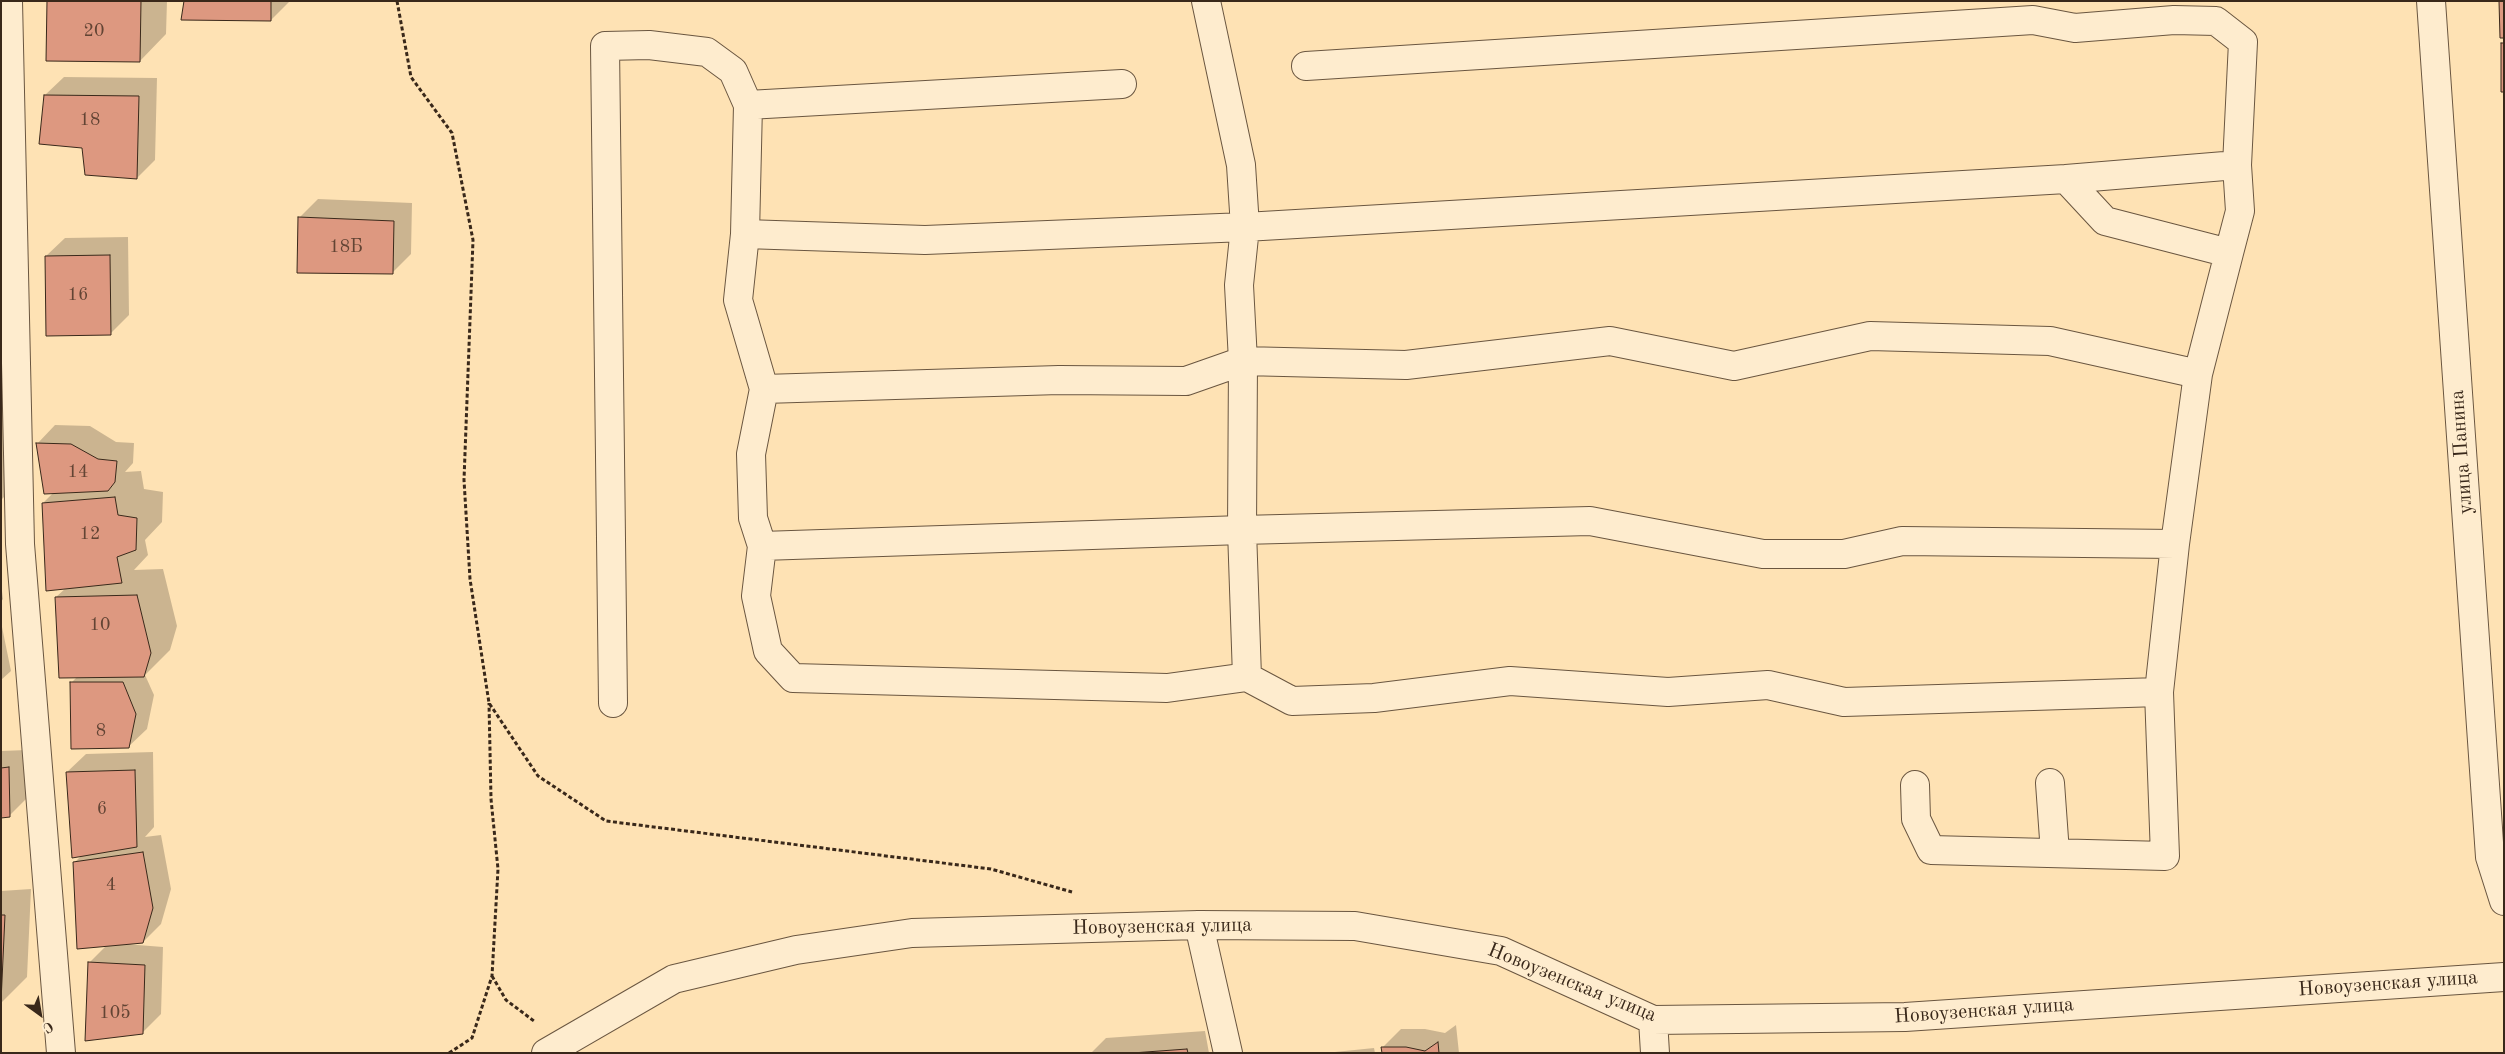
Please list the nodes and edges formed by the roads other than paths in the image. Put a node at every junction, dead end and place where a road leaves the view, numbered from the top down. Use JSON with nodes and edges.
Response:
{"nodes":[{"id":1,"x":8,"y":1,"type":"edge"},
{"id":2,"x":1206,"y":1,"type":"edge"},
{"id":3,"x":2431,"y":1,"type":"edge"},
{"id":4,"x":1306,"y":66,"type":"dead end"},
{"id":5,"x":1122,"y":84,"type":"dead end"},
{"id":6,"x":748,"y":105,"type":"junction"},
{"id":7,"x":2238,"y":165,"type":"junction"},
{"id":8,"x":2066,"y":179,"type":"junction"},
{"id":9,"x":1245,"y":227,"type":"junction"},
{"id":10,"x":745,"y":234,"type":"junction"},
{"id":11,"x":2229,"y":253,"type":"junction"},
{"id":12,"x":1243,"y":361,"type":"junction"},
{"id":13,"x":2198,"y":374,"type":"junction"},
{"id":14,"x":764,"y":389,"type":"junction"},
{"id":15,"x":1242,"y":530,"type":"junction"},
{"id":16,"x":2175,"y":544,"type":"junction"},
{"id":17,"x":762,"y":546,"type":"junction"},
{"id":18,"x":1247,"y":677,"type":"junction"},
{"id":19,"x":2159,"y":692,"type":"junction"},
{"id":20,"x":613,"y":703,"type":"dead end"},
{"id":21,"x":2050,"y":783,"type":"dead end"},
{"id":22,"x":1916,"y":785,"type":"dead end"},
{"id":23,"x":2055,"y":853,"type":"junction"},
{"id":24,"x":2504,"y":902,"type":"edge"},
{"id":25,"x":1199,"y":925,"type":"junction"},
{"id":26,"x":2504,"y":977,"type":"edge"},
{"id":27,"x":1653,"y":1020,"type":"junction"},
{"id":28,"x":61,"y":1053,"type":"edge"},
{"id":29,"x":546,"y":1053,"type":"edge"},
{"id":30,"x":1228,"y":1053,"type":"edge"},
{"id":31,"x":1656,"y":1053,"type":"edge"}],
"edges":[{"from":1,"to":28,"type":"street"},
{"from":2,"to":9,"type":"street"},
{"from":3,"to":24,"type":"street","name":"улица Панина"},
{"from":4,"to":7,"type":"street"},
{"from":5,"to":6,"type":"street"},
{"from":6,"to":10,"type":"street"},
{"from":6,"to":20,"type":"street"},
{"from":7,"to":8,"type":"street"},
{"from":7,"to":11,"type":"street"},
{"from":8,"to":9,"type":"street"},
{"from":8,"to":11,"type":"street"},
{"from":9,"to":10,"type":"street"},
{"from":9,"to":12,"type":"street"},
{"from":10,"to":14,"type":"street"},
{"from":11,"to":13,"type":"street"},
{"from":12,"to":13,"type":"street"},
{"from":12,"to":14,"type":"street"},
{"from":12,"to":15,"type":"street"},
{"from":13,"to":16,"type":"street"},
{"from":14,"to":17,"type":"street"},
{"from":15,"to":16,"type":"street"},
{"from":15,"to":17,"type":"street"},
{"from":15,"to":18,"type":"street"},
{"from":16,"to":19,"type":"street"},
{"from":17,"to":18,"type":"street"},
{"from":18,"to":19,"type":"street"},
{"from":19,"to":23,"type":"street"},
{"from":21,"to":23,"type":"street"},
{"from":22,"to":23,"type":"street"},
{"from":25,"to":27,"type":"street","name":"Новоузенская улица"},
{"from":25,"to":29,"type":"street","name":"Новоузенская улица"},
{"from":25,"to":30,"type":"street"},
{"from":26,"to":27,"type":"street","name":"Новоузенская улица"},
{"from":27,"to":31,"type":"street"}]}
